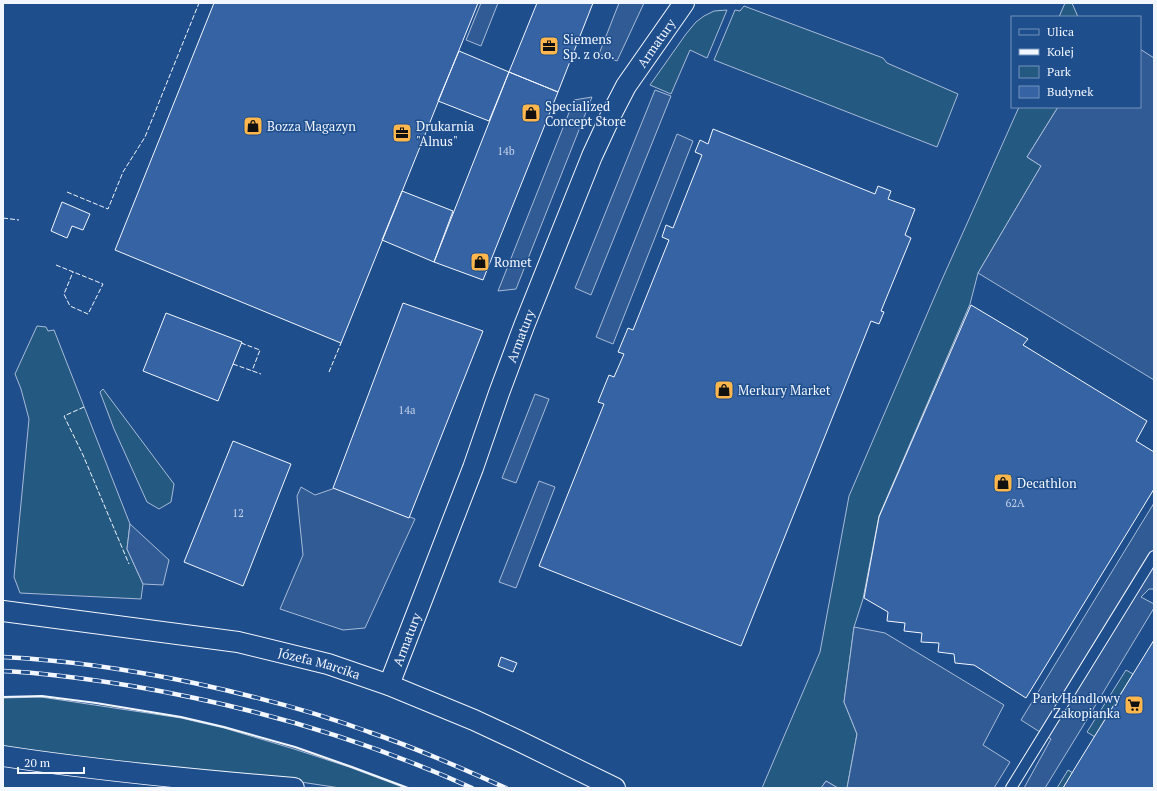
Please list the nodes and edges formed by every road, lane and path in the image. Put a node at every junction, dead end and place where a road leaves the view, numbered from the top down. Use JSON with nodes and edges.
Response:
{"nodes":[{"id":1,"x":684,"y":3,"type":"edge"},
{"id":2,"x":1154,"y":556,"type":"edge"},
{"id":3,"x":3,"y":610,"type":"edge"},
{"id":4,"x":389,"y":685,"type":"junction"},
{"id":5,"x":3,"y":756,"type":"edge"},
{"id":6,"x":235,"y":786,"type":"edge"},
{"id":7,"x":294,"y":788,"type":"edge"},
{"id":8,"x":615,"y":788,"type":"edge"},
{"id":9,"x":1011,"y":788,"type":"edge"}],
"edges":[{"from":1,"to":4,"type":"street","name":"Armatury"},
{"from":2,"to":9,"type":"lane"},
{"from":3,"to":4,"type":"street","name":"Józefa Marcika"},
{"from":4,"to":8,"type":"street","name":"Józefa Marcika"},
{"from":5,"to":6,"type":"street"},
{"from":6,"to":7,"type":"street"}]}
